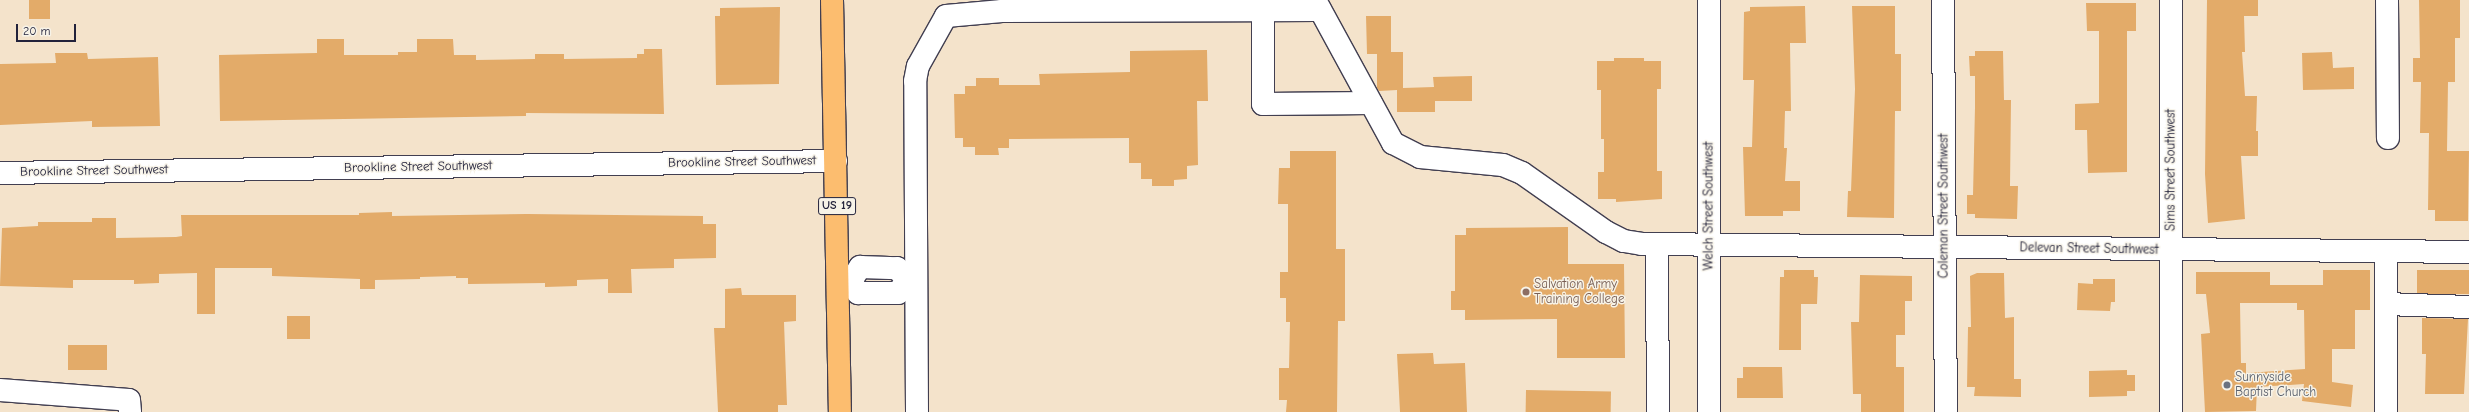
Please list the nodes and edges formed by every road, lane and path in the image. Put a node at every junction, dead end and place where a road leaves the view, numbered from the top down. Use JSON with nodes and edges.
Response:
{"nodes":[{"id":1,"x":832,"y":0,"type":"edge"},
{"id":2,"x":1709,"y":0,"type":"edge"},
{"id":3,"x":1943,"y":0,"type":"edge"},
{"id":4,"x":2171,"y":0,"type":"edge"},
{"id":5,"x":2387,"y":0,"type":"edge"},
{"id":6,"x":1317,"y":5,"type":"edge"},
{"id":7,"x":1044,"y":6,"type":"edge"},
{"id":8,"x":955,"y":8,"type":"edge"},
{"id":9,"x":1263,"y":10,"type":"junction"},
{"id":10,"x":1371,"y":103,"type":"junction"},
{"id":11,"x":2388,"y":138,"type":"dead end"},
{"id":12,"x":836,"y":161,"type":"junction"},
{"id":13,"x":0,"y":173,"type":"edge"},
{"id":14,"x":1657,"y":244,"type":"junction"},
{"id":15,"x":1709,"y":244,"type":"junction"},
{"id":16,"x":1945,"y":247,"type":"junction"},
{"id":17,"x":2172,"y":250,"type":"junction"},
{"id":18,"x":2386,"y":252,"type":"junction"},
{"id":19,"x":2469,"y":252,"type":"edge"},
{"id":20,"x":844,"y":280,"type":"junction"},
{"id":21,"x":912,"y":280,"type":"junction"},
{"id":22,"x":2386,"y":304,"type":"junction"},
{"id":23,"x":2469,"y":307,"type":"edge"},
{"id":24,"x":0,"y":390,"type":"edge"},
{"id":25,"x":98,"y":405,"type":"edge"},
{"id":26,"x":130,"y":412,"type":"edge"},
{"id":27,"x":840,"y":412,"type":"edge"},
{"id":28,"x":917,"y":412,"type":"edge"},
{"id":29,"x":1658,"y":412,"type":"edge"},
{"id":30,"x":1709,"y":412,"type":"edge"},
{"id":31,"x":1946,"y":412,"type":"edge"},
{"id":32,"x":2172,"y":412,"type":"edge"},
{"id":33,"x":2386,"y":412,"type":"edge"}],
"edges":[{"from":1,"to":12,"type":"main road","number":"US 19"},
{"from":2,"to":15,"type":"street","name":"Welch Street Southwest"},
{"from":3,"to":16,"type":"street","name":"Coleman Street Southwest"},
{"from":4,"to":17,"type":"street","name":"Sims Street Southwest"},
{"from":5,"to":11,"type":"street"},
{"from":6,"to":9,"type":"street"},
{"from":6,"to":10,"type":"street","name":"Delevan Street Southwest"},
{"from":7,"to":8,"type":"street"},
{"from":7,"to":9,"type":"street"},
{"from":8,"to":21,"type":"street"},
{"from":9,"to":10,"type":"street"},
{"from":10,"to":14,"type":"street","name":"Delevan Street Southwest"},
{"from":12,"to":13,"type":"street","name":"Brookline Street Southwest"},
{"from":12,"to":20,"type":"main road","number":"US 19"},
{"from":14,"to":15,"type":"street","name":"Delevan Street Southwest"},
{"from":14,"to":29,"type":"street"},
{"from":15,"to":16,"type":"street","name":"Delevan Street Southwest"},
{"from":15,"to":30,"type":"street","name":"Welch Street Southwest"},
{"from":16,"to":17,"type":"street","name":"Delevan Street Southwest"},
{"from":16,"to":31,"type":"street","name":"Coleman Street Southwest"},
{"from":17,"to":18,"type":"street","name":"Delevan Street Southwest"},
{"from":17,"to":32,"type":"street","name":"Sims Street Southwest"},
{"from":18,"to":19,"type":"street","name":"Delevan Street Southwest"},
{"from":18,"to":22,"type":"street"},
{"from":20,"to":21,"type":"street"},
{"from":20,"to":27,"type":"main road","number":"US 19"},
{"from":21,"to":28,"type":"street"},
{"from":22,"to":23,"type":"street"},
{"from":22,"to":33,"type":"street"},
{"from":24,"to":25,"type":"street"},
{"from":25,"to":26,"type":"street"}]}
